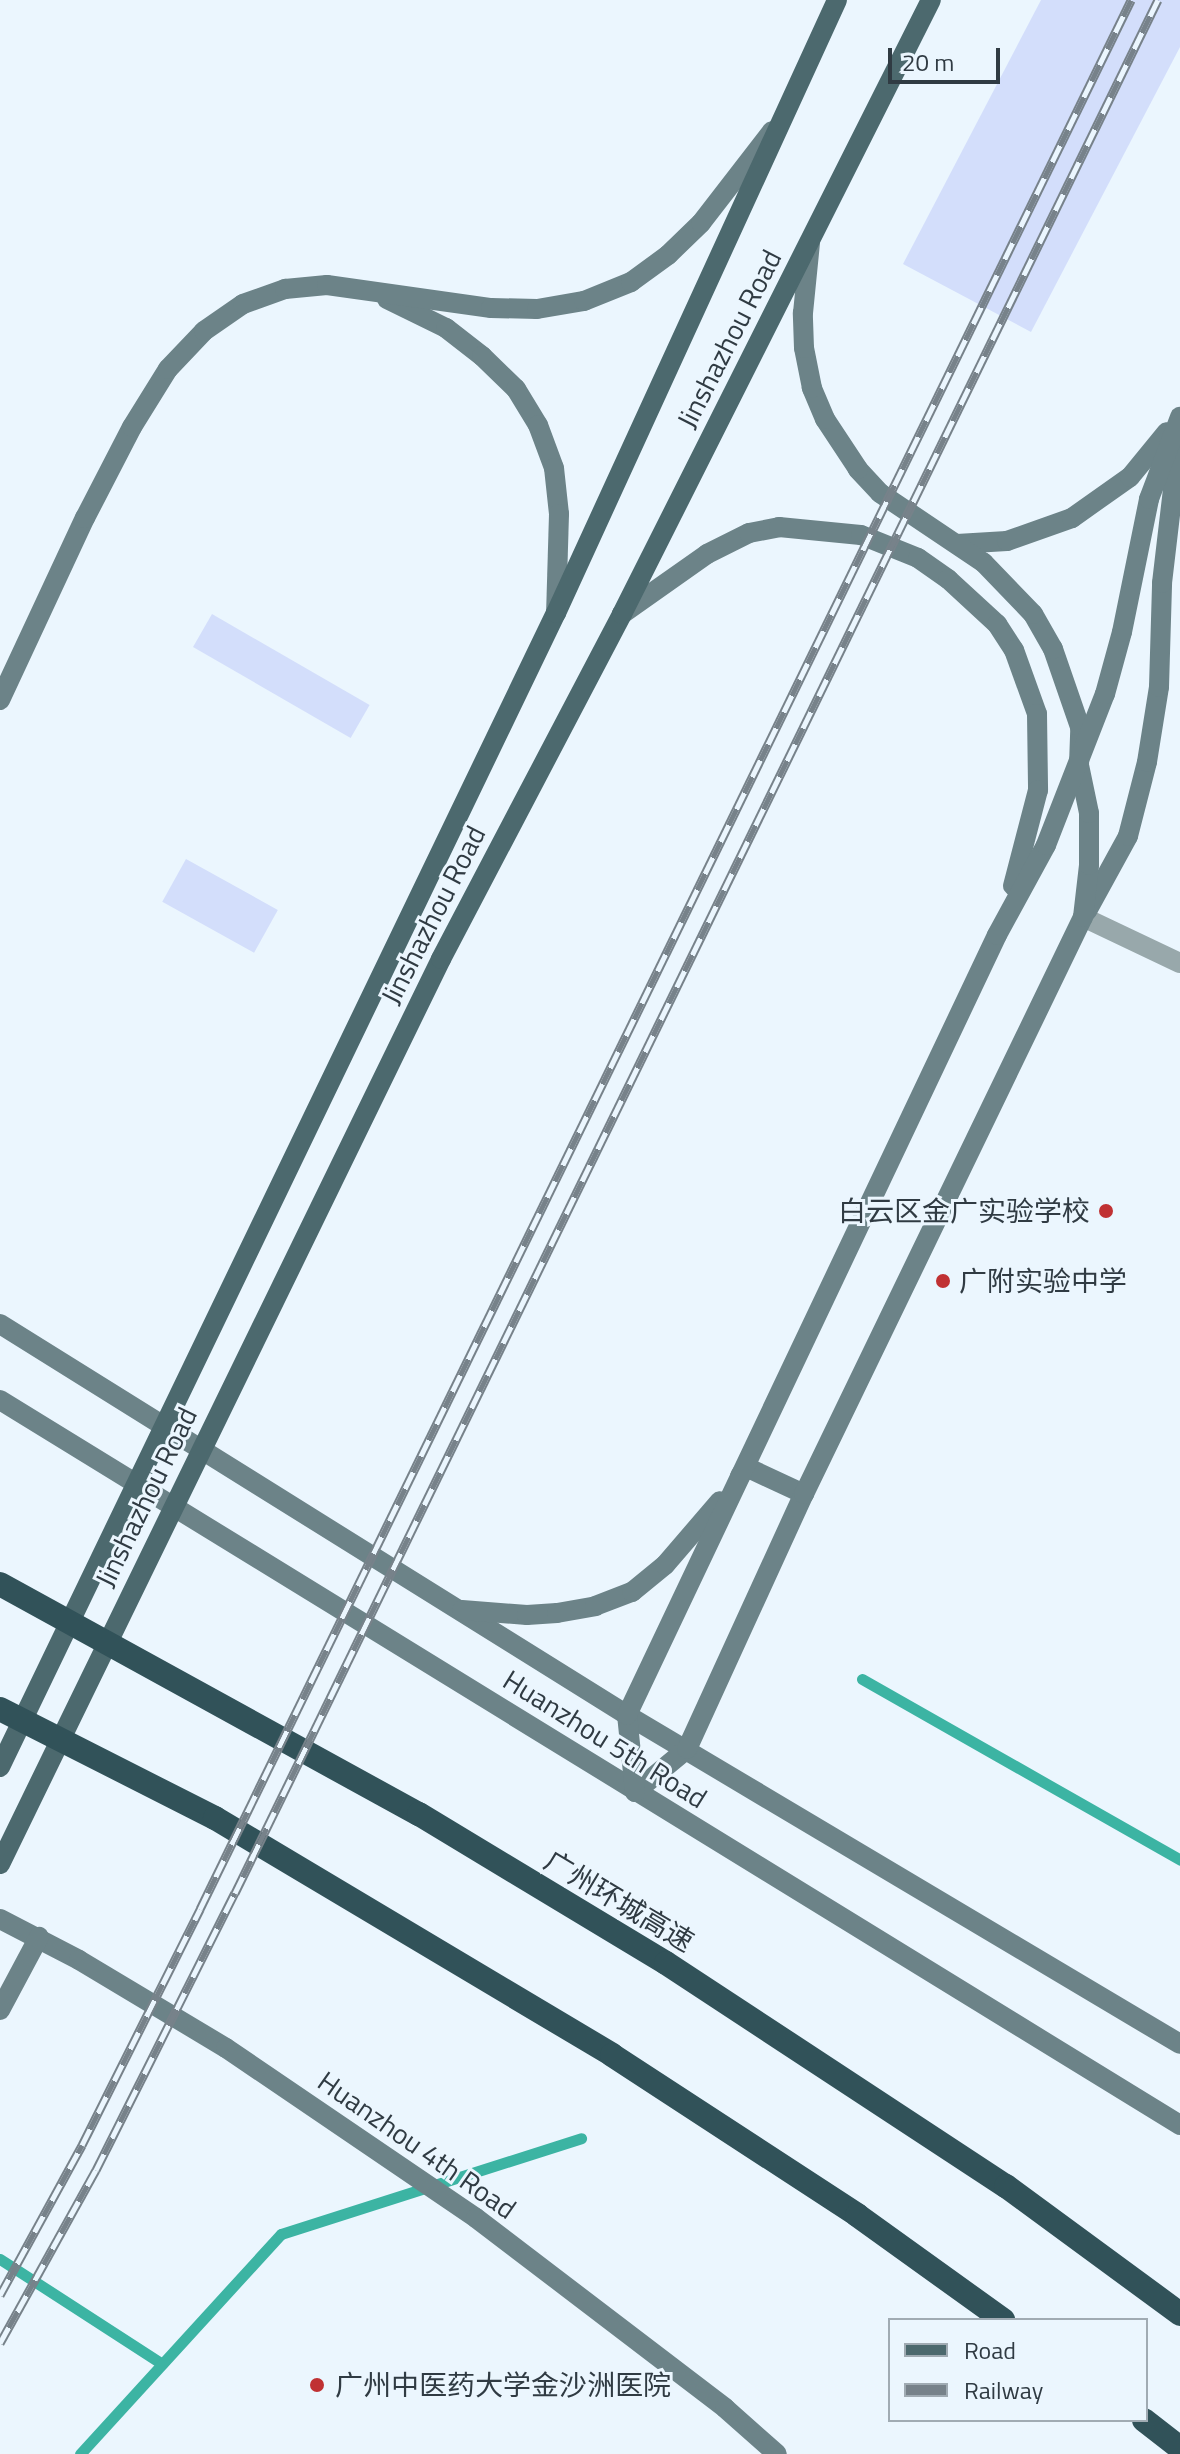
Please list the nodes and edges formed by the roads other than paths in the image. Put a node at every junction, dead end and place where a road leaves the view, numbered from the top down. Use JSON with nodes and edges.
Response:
{"nodes":[{"id":1,"x":837,"y":0,"type":"edge"},
{"id":2,"x":931,"y":0,"type":"edge"},
{"id":3,"x":779,"y":122,"type":"junction"},
{"id":4,"x":811,"y":238,"type":"junction"},
{"id":5,"x":369,"y":290,"type":"junction"},
{"id":6,"x":1180,"y":414,"type":"edge"},
{"id":7,"x":1180,"y":435,"type":"edge"},
{"id":8,"x":957,"y":544,"type":"junction"},
{"id":9,"x":556,"y":613,"type":"junction"},
{"id":10,"x":622,"y":614,"type":"junction"},
{"id":11,"x":0,"y":700,"type":"edge"},
{"id":12,"x":1079,"y":765,"type":"junction"},
{"id":13,"x":1083,"y":917,"type":"junction"},
{"id":14,"x":997,"y":935,"type":"junction"},
{"id":15,"x":1180,"y":963,"type":"edge"},
{"id":16,"x":0,"y":1324,"type":"edge"},
{"id":17,"x":0,"y":1400,"type":"edge"},
{"id":18,"x":746,"y":1467,"type":"junction"},
{"id":19,"x":804,"y":1494,"type":"junction"},
{"id":20,"x":0,"y":1584,"type":"edge"},
{"id":21,"x":458,"y":1610,"type":"junction"},
{"id":22,"x":0,"y":1709,"type":"edge"},
{"id":23,"x":627,"y":1715,"type":"junction"},
{"id":24,"x":687,"y":1749,"type":"junction"},
{"id":25,"x":0,"y":1767,"type":"edge"},
{"id":26,"x":635,"y":1792,"type":"junction"},
{"id":27,"x":0,"y":1864,"type":"edge"},
{"id":28,"x":0,"y":1919,"type":"edge"},
{"id":29,"x":39,"y":1937,"type":"junction"},
{"id":30,"x":0,"y":2010,"type":"edge"},
{"id":31,"x":1180,"y":2044,"type":"edge"},
{"id":32,"x":1180,"y":2125,"type":"edge"},
{"id":33,"x":1180,"y":2314,"type":"edge"},
{"id":34,"x":1000,"y":2318,"type":"edge"},
{"id":35,"x":1147,"y":2422,"type":"edge"},
{"id":36,"x":1180,"y":2448,"type":"edge"},
{"id":37,"x":777,"y":2454,"type":"edge"}],
"edges":[{"from":1,"to":3,"type":"main road","name":"Jinshazhou Road"},
{"from":2,"to":4,"type":"main road","name":"Jinshazhou Road"},
{"from":3,"to":5,"type":"street"},
{"from":3,"to":9,"type":"main road","name":"Jinshazhou Road"},
{"from":4,"to":8,"type":"street"},
{"from":4,"to":10,"type":"main road","name":"Jinshazhou Road"},
{"from":5,"to":9,"type":"street"},
{"from":5,"to":11,"type":"street"},
{"from":6,"to":8,"type":"street"},
{"from":6,"to":12,"type":"street"},
{"from":7,"to":13,"type":"street"},
{"from":8,"to":12,"type":"street"},
{"from":9,"to":25,"type":"main road","name":"Jinshazhou Road"},
{"from":10,"to":14,"type":"street"},
{"from":10,"to":27,"type":"main road","name":"Jinshazhou Road"},
{"from":12,"to":13,"type":"street"},
{"from":12,"to":14,"type":"street"},
{"from":13,"to":15,"type":"street"},
{"from":13,"to":19,"type":"street"},
{"from":14,"to":18,"type":"street"},
{"from":16,"to":21,"type":"street","name":"Huanzhou 5th Road"},
{"from":17,"to":26,"type":"street","name":"Huanzhou 5th Road"},
{"from":18,"to":19,"type":"street"},
{"from":18,"to":21,"type":"street"},
{"from":18,"to":23,"type":"street"},
{"from":19,"to":24,"type":"street"},
{"from":20,"to":33,"type":"highway","name":"广州环城高速"},
{"from":21,"to":23,"type":"street","name":"Huanzhou 5th Road"},
{"from":22,"to":34,"type":"highway"},
{"from":23,"to":24,"type":"street","name":"Huanzhou 5th Road"},
{"from":23,"to":26,"type":"street"},
{"from":24,"to":26,"type":"street"},
{"from":24,"to":31,"type":"street","name":"Huanzhou 5th Road"},
{"from":26,"to":32,"type":"street","name":"Huanzhou 5th Road"},
{"from":28,"to":29,"type":"street","name":"Huanzhou 4th Road"},
{"from":29,"to":30,"type":"street"},
{"from":29,"to":37,"type":"street","name":"Huanzhou 4th Road"},
{"from":35,"to":36,"type":"highway"}]}
